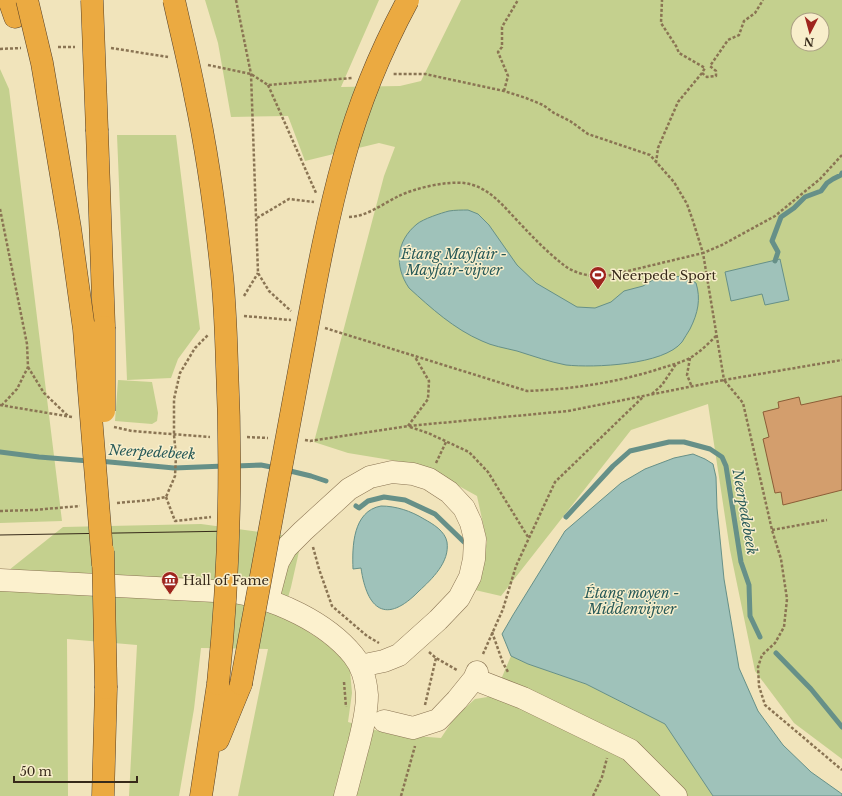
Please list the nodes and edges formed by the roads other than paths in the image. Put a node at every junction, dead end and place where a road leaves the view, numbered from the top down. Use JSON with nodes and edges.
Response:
{"nodes":[{"id":1,"x":9,"y":0,"type":"edge"},
{"id":2,"x":28,"y":0,"type":"edge"},
{"id":3,"x":92,"y":0,"type":"edge"},
{"id":4,"x":174,"y":0,"type":"edge"},
{"id":5,"x":408,"y":0,"type":"edge"},
{"id":6,"x":42,"y":63,"type":"junction"},
{"id":7,"x":103,"y":566,"type":"junction"},
{"id":8,"x":0,"y":580,"type":"edge"},
{"id":9,"x":268,"y":600,"type":"junction"},
{"id":10,"x":360,"y":666,"type":"junction"},
{"id":11,"x":375,"y":718,"type":"junction"},
{"id":12,"x":206,"y":767,"type":"junction"},
{"id":13,"x":103,"y":796,"type":"edge"},
{"id":14,"x":201,"y":796,"type":"edge"},
{"id":15,"x":345,"y":796,"type":"edge"},
{"id":16,"x":676,"y":796,"type":"edge"}],
"edges":[{"from":1,"to":6,"type":"highway","bridge":true},
{"from":2,"to":6,"type":"highway","bridge":true},
{"from":3,"to":7,"type":"highway","bridge":true},
{"from":4,"to":12,"type":"highway","bridge":true},
{"from":5,"to":12,"type":"highway","bridge":true},
{"from":6,"to":7,"type":"highway","bridge":true},
{"from":7,"to":13,"type":"highway","bridge":true},
{"from":8,"to":9,"type":"street"},
{"from":9,"to":10,"type":"street"},
{"from":9,"to":10,"type":"street"},
{"from":10,"to":11,"type":"street"},
{"from":11,"to":15,"type":"street"},
{"from":11,"to":16,"type":"street"},
{"from":12,"to":14,"type":"highway"}]}
